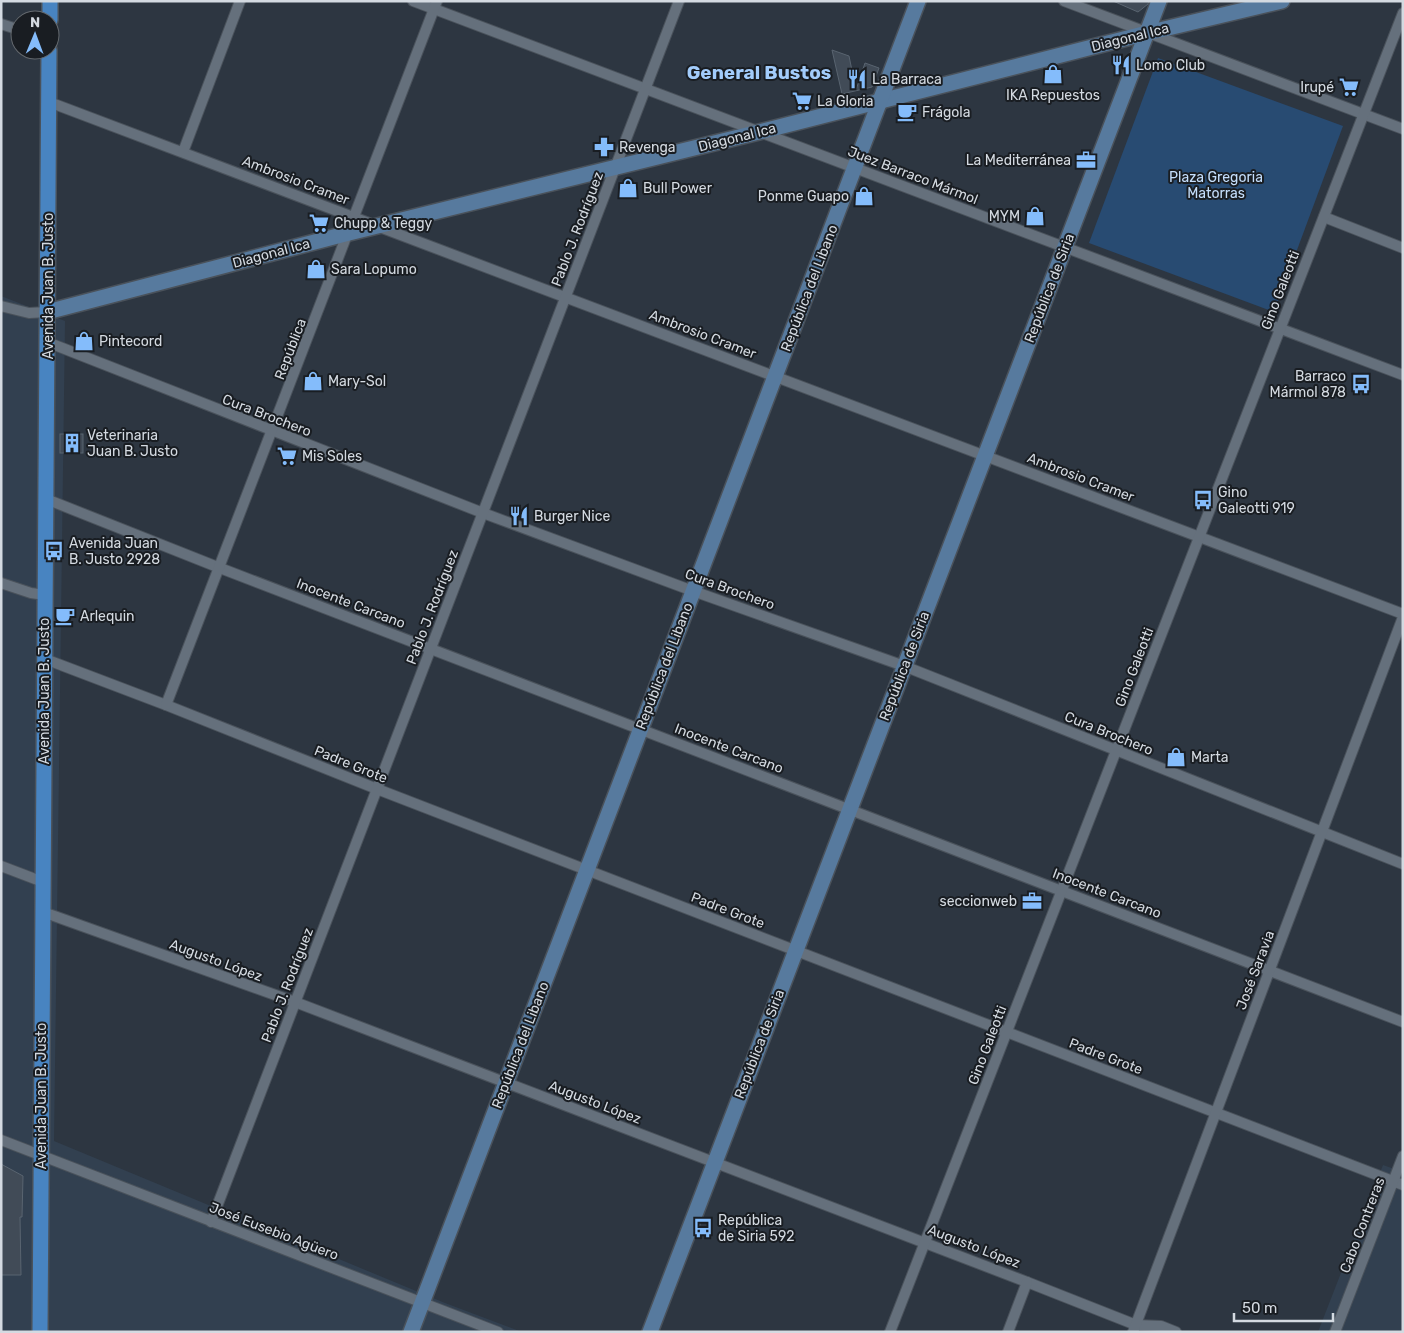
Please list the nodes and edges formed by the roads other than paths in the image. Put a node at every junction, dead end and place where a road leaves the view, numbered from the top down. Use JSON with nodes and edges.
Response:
{"nodes":[{"id":1,"x":240,"y":1,"type":"edge"},
{"id":2,"x":413,"y":1,"type":"edge"},
{"id":3,"x":679,"y":1,"type":"edge"},
{"id":4,"x":918,"y":1,"type":"edge"},
{"id":5,"x":1064,"y":1,"type":"edge"},
{"id":6,"x":1159,"y":1,"type":"edge"},
{"id":7,"x":1282,"y":1,"type":"edge"},
{"id":8,"x":435,"y":5,"type":"edge"},
{"id":9,"x":1403,"y":13,"type":"edge"},
{"id":10,"x":1147,"y":33,"type":"junction"},
{"id":11,"x":49,"y":60,"type":"edge"},
{"id":12,"x":645,"y":89,"type":"junction"},
{"id":13,"x":880,"y":101,"type":"junction"},
{"id":14,"x":49,"y":102,"type":"junction"},
{"id":15,"x":1363,"y":114,"type":"junction"},
{"id":16,"x":1403,"y":129,"type":"edge"},
{"id":17,"x":759,"y":132,"type":"junction"},
{"id":18,"x":183,"y":152,"type":"junction"},
{"id":19,"x":615,"y":167,"type":"junction"},
{"id":20,"x":854,"y":168,"type":"junction"},
{"id":21,"x":1324,"y":217,"type":"junction"},
{"id":22,"x":355,"y":218,"type":"junction"},
{"id":23,"x":377,"y":226,"type":"junction"},
{"id":24,"x":349,"y":233,"type":"junction"},
{"id":25,"x":1065,"y":247,"type":"junction"},
{"id":26,"x":1403,"y":248,"type":"edge"},
{"id":27,"x":565,"y":297,"type":"junction"},
{"id":28,"x":1,"y":306,"type":"edge"},
{"id":29,"x":47,"y":312,"type":"junction"},
{"id":30,"x":1280,"y":328,"type":"junction"},
{"id":31,"x":47,"y":342,"type":"junction"},
{"id":32,"x":1403,"y":375,"type":"edge"},
{"id":33,"x":775,"y":376,"type":"junction"},
{"id":34,"x":272,"y":432,"type":"junction"},
{"id":35,"x":985,"y":456,"type":"junction"},
{"id":36,"x":46,"y":499,"type":"junction"},
{"id":37,"x":483,"y":513,"type":"junction"},
{"id":38,"x":1199,"y":537,"type":"junction"},
{"id":39,"x":220,"y":568,"type":"junction"},
{"id":40,"x":1,"y":582,"type":"edge"},
{"id":41,"x":693,"y":591,"type":"junction"},
{"id":42,"x":45,"y":595,"type":"junction"},
{"id":43,"x":1403,"y":615,"type":"edge"},
{"id":44,"x":431,"y":649,"type":"junction"},
{"id":45,"x":45,"y":659,"type":"junction"},
{"id":46,"x":904,"y":666,"type":"junction"},
{"id":47,"x":166,"y":705,"type":"junction"},
{"id":48,"x":640,"y":729,"type":"junction"},
{"id":49,"x":1116,"y":750,"type":"junction"},
{"id":50,"x":377,"y":789,"type":"junction"},
{"id":51,"x":849,"y":809,"type":"junction"},
{"id":52,"x":1322,"y":832,"type":"junction"},
{"id":53,"x":1403,"y":864,"type":"edge"},
{"id":54,"x":1,"y":866,"type":"edge"},
{"id":55,"x":587,"y":870,"type":"junction"},
{"id":56,"x":43,"y":882,"type":"junction"},
{"id":57,"x":1062,"y":891,"type":"junction"},
{"id":58,"x":43,"y":912,"type":"junction"},
{"id":59,"x":795,"y":951,"type":"junction"},
{"id":60,"x":1269,"y":970,"type":"junction"},
{"id":61,"x":295,"y":1002,"type":"junction"},
{"id":62,"x":1403,"y":1022,"type":"edge"},
{"id":63,"x":1007,"y":1032,"type":"junction"},
{"id":64,"x":506,"y":1083,"type":"junction"},
{"id":65,"x":1216,"y":1113,"type":"junction"},
{"id":66,"x":1,"y":1140,"type":"edge"},
{"id":67,"x":41,"y":1154,"type":"junction"},
{"id":68,"x":1403,"y":1156,"type":"edge"},
{"id":69,"x":714,"y":1162,"type":"junction"},
{"id":70,"x":1398,"y":1183,"type":"edge"},
{"id":71,"x":211,"y":1222,"type":"junction"},
{"id":72,"x":925,"y":1243,"type":"junction"},
{"id":73,"x":1027,"y":1282,"type":"junction"},
{"id":74,"x":422,"y":1303,"type":"junction"},
{"id":75,"x":1137,"y":1329,"type":"edge"},
{"id":76,"x":40,"y":1332,"type":"edge"},
{"id":77,"x":411,"y":1332,"type":"edge"},
{"id":78,"x":498,"y":1332,"type":"edge"},
{"id":79,"x":650,"y":1332,"type":"edge"},
{"id":80,"x":890,"y":1332,"type":"edge"},
{"id":81,"x":1008,"y":1332,"type":"edge"},
{"id":82,"x":1176,"y":1332,"type":"edge"},
{"id":83,"x":1335,"y":1332,"type":"edge"}],
"edges":[{"from":1,"to":18,"type":"street"},
{"from":2,"to":8,"type":"street","name":"Juez Barraco Mármol"},
{"from":3,"to":12,"type":"street","name":"Pablo J. Rodríguez"},
{"from":4,"to":13,"type":"main road","name":"República del Libano"},
{"from":5,"to":10,"type":"street"},
{"from":6,"to":10,"type":"main road","name":"República de Siria"},
{"from":7,"to":10,"type":"main road","name":"Diagonal Ica"},
{"from":8,"to":12,"type":"street","name":"Juez Barraco Mármol"},
{"from":8,"to":22,"type":"street","name":"República"},
{"from":9,"to":15,"type":"street","name":"Gino Galeotti"},
{"from":10,"to":13,"type":"main road","name":"Diagonal Ica"},
{"from":10,"to":15,"type":"street"},
{"from":10,"to":25,"type":"main road","name":"República de Siria"},
{"from":11,"to":14,"type":"main road","name":"Avenida Juan B. Justo"},
{"from":12,"to":17,"type":"street","name":"Juez Barraco Mármol"},
{"from":12,"to":19,"type":"street","name":"Pablo J. Rodríguez"},
{"from":13,"to":17,"type":"main road","name":"Diagonal Ica"},
{"from":13,"to":20,"type":"main road","name":"República del Libano"},
{"from":14,"to":18,"type":"street","name":"Ambrosio Cramer"},
{"from":14,"to":29,"type":"main road","name":"Avenida Juan B. Justo"},
{"from":15,"to":16,"type":"street"},
{"from":15,"to":21,"type":"street","name":"Gino Galeotti"},
{"from":17,"to":19,"type":"main road","name":"Diagonal Ica"},
{"from":17,"to":20,"type":"street","name":"Juez Barraco Mármol"},
{"from":18,"to":22,"type":"street","name":"Ambrosio Cramer"},
{"from":19,"to":23,"type":"main road","name":"Diagonal Ica"},
{"from":19,"to":27,"type":"street","name":"Pablo J. Rodríguez"},
{"from":20,"to":25,"type":"street","name":"Juez Barraco Mármol"},
{"from":20,"to":33,"type":"main road","name":"República del Libano"},
{"from":21,"to":26,"type":"street"},
{"from":21,"to":30,"type":"street","name":"Gino Galeotti"},
{"from":22,"to":23,"type":"street","name":"Ambrosio Cramer"},
{"from":22,"to":24,"type":"street","name":"República"},
{"from":23,"to":24,"type":"main road","name":"Diagonal Ica"},
{"from":23,"to":27,"type":"street","name":"Ambrosio Cramer"},
{"from":24,"to":29,"type":"main road","name":"Diagonal Ica"},
{"from":24,"to":34,"type":"street","name":"República"},
{"from":25,"to":30,"type":"street","name":"Juez Barraco Mármol"},
{"from":25,"to":35,"type":"main road","name":"República de Siria"},
{"from":27,"to":33,"type":"street","name":"Ambrosio Cramer"},
{"from":27,"to":37,"type":"street","name":"Pablo J. Rodríguez"},
{"from":28,"to":29,"type":"street"},
{"from":29,"to":31,"type":"main road","name":"Avenida Juan B. Justo"},
{"from":30,"to":32,"type":"street","name":"Juez Barraco Mármol"},
{"from":30,"to":38,"type":"street","name":"Gino Galeotti"},
{"from":31,"to":34,"type":"street","name":"Cura Brochero"},
{"from":31,"to":36,"type":"main road","name":"Avenida Juan B. Justo"},
{"from":33,"to":35,"type":"street","name":"Ambrosio Cramer"},
{"from":33,"to":41,"type":"main road","name":"República del Libano"},
{"from":34,"to":37,"type":"street","name":"Cura Brochero"},
{"from":34,"to":39,"type":"street","name":"República"},
{"from":35,"to":38,"type":"street","name":"Ambrosio Cramer"},
{"from":35,"to":46,"type":"main road","name":"República de Siria"},
{"from":36,"to":39,"type":"street","name":"Inocente Carcano"},
{"from":36,"to":42,"type":"main road","name":"Avenida Juan B. Justo"},
{"from":37,"to":41,"type":"street","name":"Cura Brochero"},
{"from":37,"to":44,"type":"street","name":"Pablo J. Rodríguez"},
{"from":38,"to":43,"type":"street","name":"Ambrosio Cramer"},
{"from":38,"to":49,"type":"street","name":"Gino Galeotti"},
{"from":39,"to":44,"type":"street","name":"Inocente Carcano"},
{"from":39,"to":47,"type":"street","name":"República"},
{"from":40,"to":42,"type":"street"},
{"from":41,"to":46,"type":"street","name":"Cura Brochero"},
{"from":41,"to":48,"type":"main road","name":"República del Libano"},
{"from":42,"to":45,"type":"main road","name":"Avenida Juan B. Justo"},
{"from":43,"to":52,"type":"street","name":"José Saravia"},
{"from":44,"to":48,"type":"street","name":"Inocente Carcano"},
{"from":44,"to":50,"type":"street","name":"Pablo J. Rodríguez"},
{"from":45,"to":47,"type":"street","name":"Padre Grote"},
{"from":45,"to":56,"type":"main road","name":"Avenida Juan B. Justo"},
{"from":46,"to":49,"type":"street","name":"Cura Brochero"},
{"from":46,"to":51,"type":"main road","name":"República de Siria"},
{"from":47,"to":50,"type":"street","name":"Padre Grote"},
{"from":48,"to":51,"type":"street","name":"Inocente Carcano"},
{"from":48,"to":55,"type":"main road","name":"República del Libano"},
{"from":49,"to":52,"type":"street","name":"Cura Brochero"},
{"from":49,"to":57,"type":"street","name":"Gino Galeotti"},
{"from":50,"to":55,"type":"street","name":"Padre Grote"},
{"from":50,"to":61,"type":"street","name":"Pablo J. Rodríguez"},
{"from":51,"to":57,"type":"street","name":"Inocente Carcano"},
{"from":51,"to":59,"type":"main road","name":"República de Siria"},
{"from":52,"to":53,"type":"street","name":"Cura Brochero"},
{"from":52,"to":60,"type":"street","name":"José Saravia"},
{"from":54,"to":56,"type":"street"},
{"from":55,"to":59,"type":"street","name":"Padre Grote"},
{"from":55,"to":64,"type":"main road","name":"República del Libano"},
{"from":56,"to":58,"type":"main road","name":"Avenida Juan B. Justo"},
{"from":57,"to":60,"type":"street","name":"Inocente Carcano"},
{"from":57,"to":63,"type":"street","name":"Gino Galeotti"},
{"from":58,"to":61,"type":"street","name":"Augusto López"},
{"from":58,"to":67,"type":"main road","name":"Avenida Juan B. Justo"},
{"from":59,"to":63,"type":"street","name":"Padre Grote"},
{"from":59,"to":69,"type":"main road","name":"República de Siria"},
{"from":60,"to":62,"type":"street","name":"Inocente Carcano"},
{"from":60,"to":65,"type":"street","name":"José Saravia"},
{"from":61,"to":64,"type":"street","name":"Augusto López"},
{"from":61,"to":71,"type":"street","name":"Pablo J. Rodríguez"},
{"from":63,"to":65,"type":"street","name":"Padre Grote"},
{"from":63,"to":72,"type":"street","name":"Gino Galeotti"},
{"from":64,"to":69,"type":"street","name":"Augusto López"},
{"from":64,"to":74,"type":"main road","name":"República del Libano"},
{"from":65,"to":70,"type":"street","name":"Padre Grote"},
{"from":65,"to":75,"type":"street","name":"José Saravia"},
{"from":66,"to":67,"type":"street","name":"José Eusebio Agüero"},
{"from":67,"to":71,"type":"street","name":"José Eusebio Agüero"},
{"from":67,"to":76,"type":"main road","name":"Avenida Juan B. Justo"},
{"from":68,"to":70,"type":"street","name":"Cabo Contreras"},
{"from":69,"to":72,"type":"street","name":"Augusto López"},
{"from":69,"to":79,"type":"main road","name":"República de Siria"},
{"from":70,"to":83,"type":"street","name":"Cabo Contreras"},
{"from":71,"to":74,"type":"street","name":"José Eusebio Agüero"},
{"from":72,"to":73,"type":"street","name":"Augusto López"},
{"from":72,"to":80,"type":"street","name":"Gino Galeotti"},
{"from":73,"to":75,"type":"street","name":"Augusto López"},
{"from":73,"to":81,"type":"street"},
{"from":74,"to":77,"type":"main road","name":"República del Libano"},
{"from":74,"to":78,"type":"street","name":"José Eusebio Agüero"},
{"from":75,"to":82,"type":"street","name":"Augusto López"}]}
